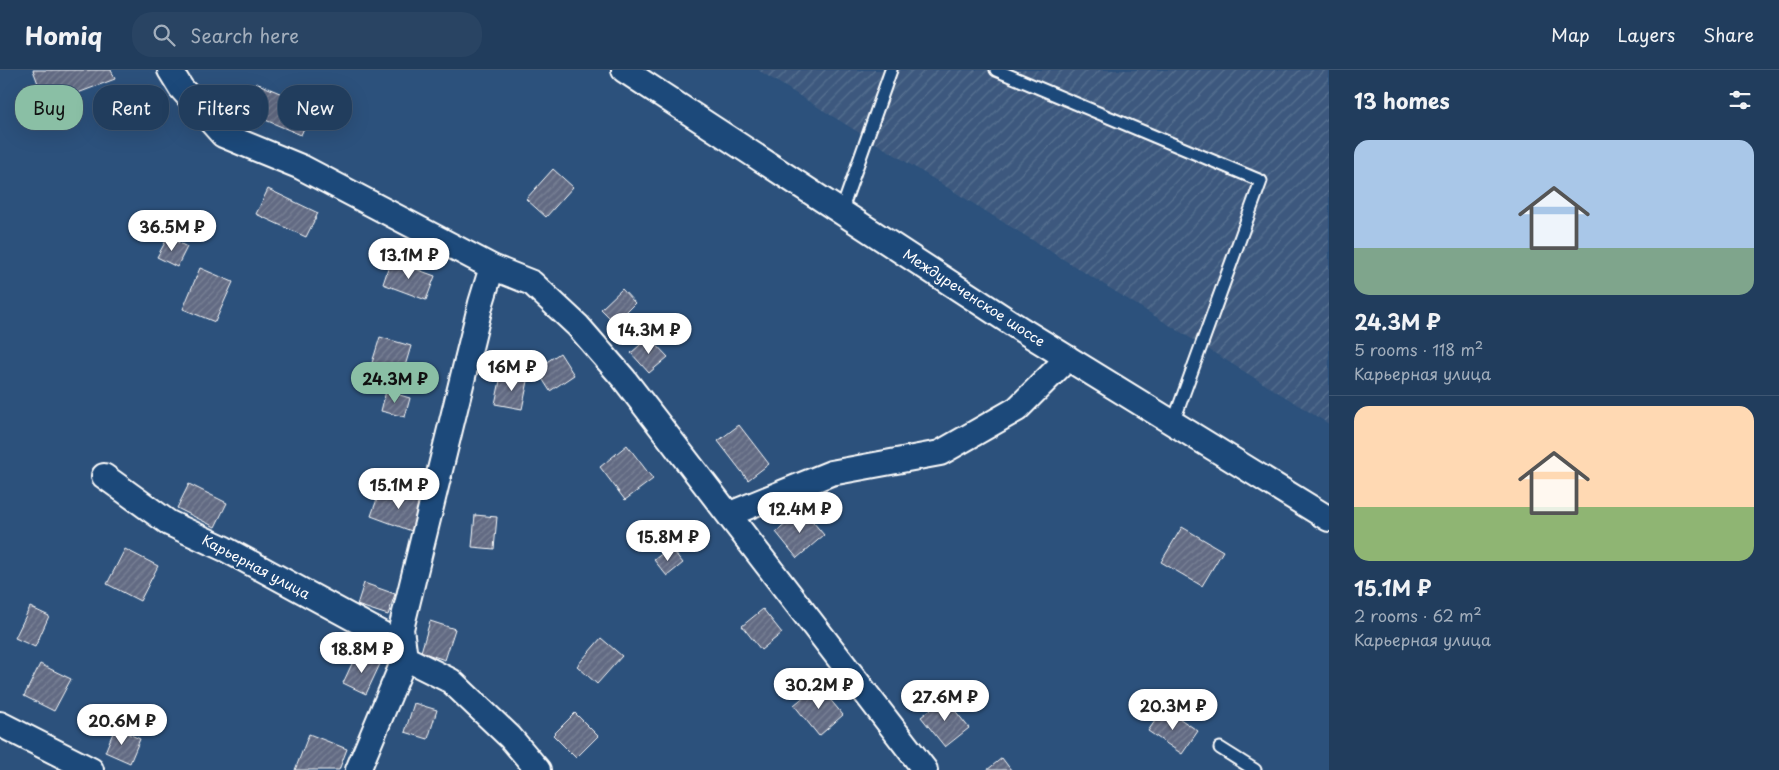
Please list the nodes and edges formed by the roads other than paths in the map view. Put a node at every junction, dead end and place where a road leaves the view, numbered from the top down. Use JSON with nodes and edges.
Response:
{"nodes":[{"id":1,"x":170,"y":70,"type":"edge"},
{"id":2,"x":624,"y":70,"type":"edge"},
{"id":3,"x":891,"y":70,"type":"edge"},
{"id":4,"x":996,"y":70,"type":"edge"},
{"id":5,"x":841,"y":212,"type":"junction"},
{"id":6,"x":492,"y":267,"type":"junction"},
{"id":7,"x":1068,"y":358,"type":"junction"},
{"id":8,"x":1173,"y":422,"type":"junction"},
{"id":9,"x":104,"y":476,"type":"dead end"},
{"id":10,"x":730,"y":514,"type":"junction"},
{"id":11,"x":1329,"y":519,"type":"edge"},
{"id":12,"x":406,"y":658,"type":"junction"},
{"id":13,"x":0,"y":724,"type":"edge"},
{"id":14,"x":1220,"y":748,"type":"dead end"},
{"id":15,"x":91,"y":770,"type":"edge"},
{"id":16,"x":358,"y":770,"type":"edge"},
{"id":17,"x":538,"y":770,"type":"edge"},
{"id":18,"x":925,"y":770,"type":"edge"},
{"id":19,"x":1255,"y":770,"type":"edge"}],
"edges":[{"from":1,"to":6,"type":"street"},
{"from":2,"to":5,"type":"street","name":"Междуреченское шоссе"},
{"from":3,"to":5,"type":"lane"},
{"from":4,"to":8,"type":"lane"},
{"from":5,"to":7,"type":"street","name":"Междуреченское шоссе"},
{"from":6,"to":10,"type":"street"},
{"from":6,"to":12,"type":"street"},
{"from":7,"to":8,"type":"street","name":"Междуреченское шоссе"},
{"from":7,"to":10,"type":"street"},
{"from":8,"to":11,"type":"street","name":"Междуреченское шоссе"},
{"from":9,"to":12,"type":"street","name":"Карьерная улица"},
{"from":10,"to":18,"type":"street"},
{"from":12,"to":16,"type":"street"},
{"from":12,"to":17,"type":"street","name":"Карьерная улица"},
{"from":13,"to":15,"type":"street"},
{"from":14,"to":19,"type":"lane"}]}
